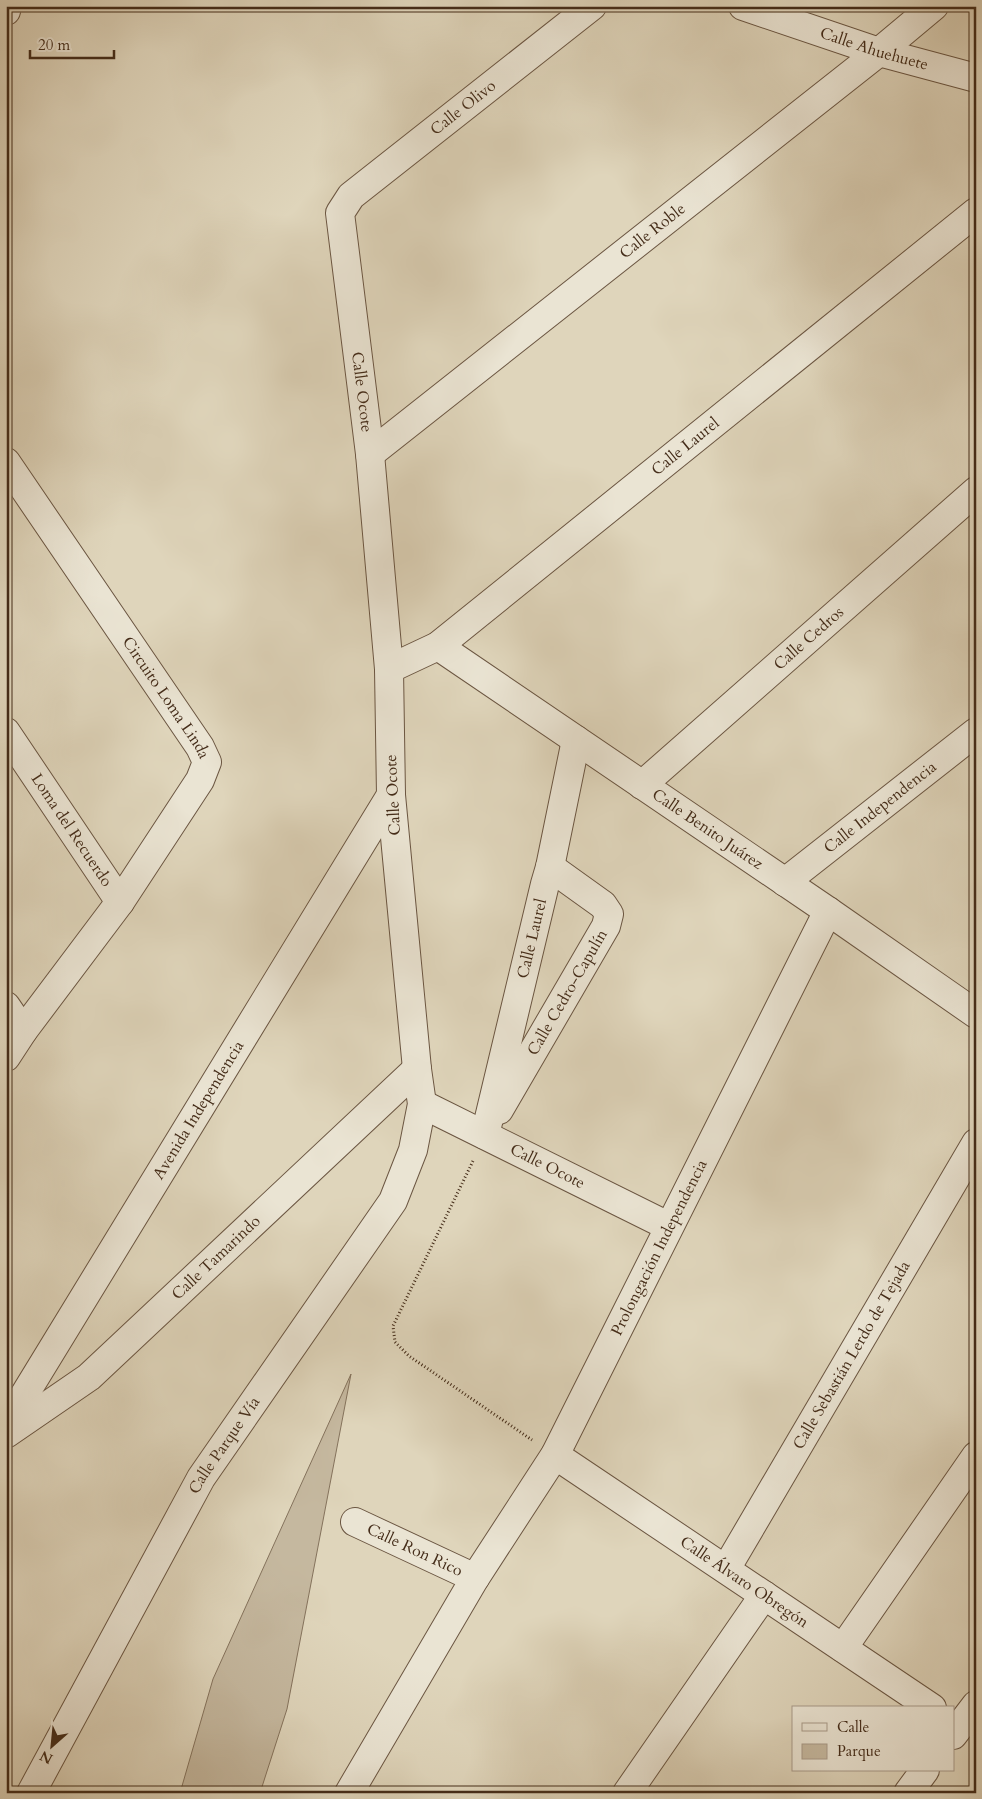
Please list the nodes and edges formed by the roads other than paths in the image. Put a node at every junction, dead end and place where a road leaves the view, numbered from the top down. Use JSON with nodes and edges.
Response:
{"nodes":[{"id":1,"x":7,"y":6,"type":"edge"},
{"id":2,"x":592,"y":6,"type":"edge"},
{"id":3,"x":743,"y":6,"type":"edge"},
{"id":4,"x":934,"y":6,"type":"edge"},
{"id":5,"x":6,"y":11,"type":"edge"},
{"id":6,"x":879,"y":52,"type":"junction"},
{"id":7,"x":976,"y":78,"type":"edge"},
{"id":8,"x":976,"y":212,"type":"edge"},
{"id":9,"x":340,"y":213,"type":"joint"},
{"id":10,"x":370,"y":454,"type":"junction"},
{"id":11,"x":6,"y":462,"type":"edge"},
{"id":12,"x":976,"y":491,"type":"edge"},
{"id":13,"x":438,"y":646,"type":"junction"},
{"id":14,"x":389,"y":669,"type":"junction"},
{"id":15,"x":6,"y":732,"type":"edge"},
{"id":16,"x":973,"y":739,"type":"edge"},
{"id":17,"x":576,"y":740,"type":"junction"},
{"id":18,"x":642,"y":785,"type":"junction"},
{"id":19,"x":391,"y":795,"type":"junction"},
{"id":20,"x":550,"y":867,"type":"junction"},
{"id":21,"x":785,"y":882,"type":"junction"},
{"id":22,"x":120,"y":902,"type":"junction"},
{"id":23,"x":828,"y":911,"type":"junction"},
{"id":24,"x":6,"y":1006,"type":"edge"},
{"id":25,"x":976,"y":1014,"type":"edge"},
{"id":26,"x":23,"y":1031,"type":"junction"},
{"id":27,"x":6,"y":1057,"type":"edge"},
{"id":28,"x":417,"y":1069,"type":"junction"},
{"id":29,"x":422,"y":1104,"type":"junction"},
{"id":30,"x":485,"y":1135,"type":"junction"},
{"id":31,"x":976,"y":1143,"type":"edge"},
{"id":32,"x":668,"y":1226,"type":"junction"},
{"id":33,"x":6,"y":1425,"type":"edge"},
{"id":34,"x":6,"y":1434,"type":"edge"},
{"id":35,"x":555,"y":1455,"type":"junction"},
{"id":36,"x":976,"y":1456,"type":"edge"},
{"id":37,"x":355,"y":1522,"type":"dead end"},
{"id":38,"x":726,"y":1569,"type":"junction"},
{"id":39,"x":475,"y":1578,"type":"junction"},
{"id":40,"x":764,"y":1595,"type":"junction"},
{"id":41,"x":843,"y":1648,"type":"junction"},
{"id":42,"x":929,"y":1706,"type":"edge"},
{"id":43,"x":924,"y":1772,"type":"edge"},
{"id":44,"x":30,"y":1793,"type":"edge"},
{"id":45,"x":349,"y":1793,"type":"edge"},
{"id":46,"x":627,"y":1793,"type":"edge"},
{"id":47,"x":908,"y":1793,"type":"edge"}],
"edges":[{"from":1,"to":5,"type":"street"},
{"from":2,"to":9,"type":"street","name":"Calle Olivo"},
{"from":3,"to":6,"type":"street","name":"Calle Ahuehuete"},
{"from":4,"to":6,"type":"street","name":"Calle Roble"},
{"from":6,"to":7,"type":"street","name":"Calle Ahuehuete"},
{"from":6,"to":10,"type":"street","name":"Calle Roble"},
{"from":8,"to":13,"type":"street","name":"Calle Laurel"},
{"from":9,"to":10,"type":"street","name":"Calle Ocote"},
{"from":10,"to":14,"type":"street","name":"Calle Ocote"},
{"from":11,"to":22,"type":"street","name":"Circuito Loma Linda"},
{"from":12,"to":18,"type":"street","name":"Calle Cedros"},
{"from":13,"to":14,"type":"street","name":"Calle Laurel"},
{"from":13,"to":17,"type":"street","name":"Calle Benito Juárez"},
{"from":14,"to":19,"type":"street","name":"Calle Ocote"},
{"from":15,"to":22,"type":"street","name":"Loma del Recuerdo"},
{"from":16,"to":21,"type":"street","name":"Calle Independencia"},
{"from":17,"to":18,"type":"street","name":"Calle Benito Juárez"},
{"from":17,"to":20,"type":"street","name":"Calle Laurel"},
{"from":18,"to":21,"type":"street","name":"Calle Benito Juárez"},
{"from":19,"to":28,"type":"street","name":"Calle Ocote"},
{"from":19,"to":33,"type":"street","name":"Avenida Independencia"},
{"from":20,"to":30,"type":"street","name":"Calle Laurel"},
{"from":20,"to":30,"type":"street","name":"Calle Cedro-Capulín"},
{"from":21,"to":23,"type":"street","name":"Calle Benito Juárez"},
{"from":22,"to":26,"type":"street","name":"Circuito Loma Linda"},
{"from":23,"to":25,"type":"street","name":"Calle Benito Juárez"},
{"from":23,"to":32,"type":"street","name":"Prolongación Independencia"},
{"from":24,"to":26,"type":"street"},
{"from":26,"to":27,"type":"street","name":"Circuito Loma Linda"},
{"from":28,"to":29,"type":"street","name":"Calle Ocote"},
{"from":28,"to":34,"type":"street","name":"Calle Tamarindo"},
{"from":29,"to":30,"type":"street","name":"Calle Ocote"},
{"from":29,"to":44,"type":"street","name":"Calle Parque Vía"},
{"from":30,"to":32,"type":"street","name":"Calle Ocote"},
{"from":31,"to":38,"type":"street","name":"Calle Sebastián Lerdo de Tejada"},
{"from":32,"to":35,"type":"street","name":"Prolongación Independencia"},
{"from":35,"to":38,"type":"street","name":"Calle Álvaro Obregón"},
{"from":35,"to":39,"type":"street","name":"Prolongación Independencia"},
{"from":36,"to":41,"type":"street"},
{"from":37,"to":39,"type":"street","name":"Calle Ron Rico"},
{"from":38,"to":40,"type":"street","name":"Calle Álvaro Obregón"},
{"from":39,"to":45,"type":"street","name":"Prolongación Independencia"},
{"from":40,"to":41,"type":"street","name":"Calle Álvaro Obregón"},
{"from":40,"to":46,"type":"street"},
{"from":41,"to":42,"type":"street","name":"Calle Álvaro Obregón"},
{"from":43,"to":47,"type":"street"}]}
